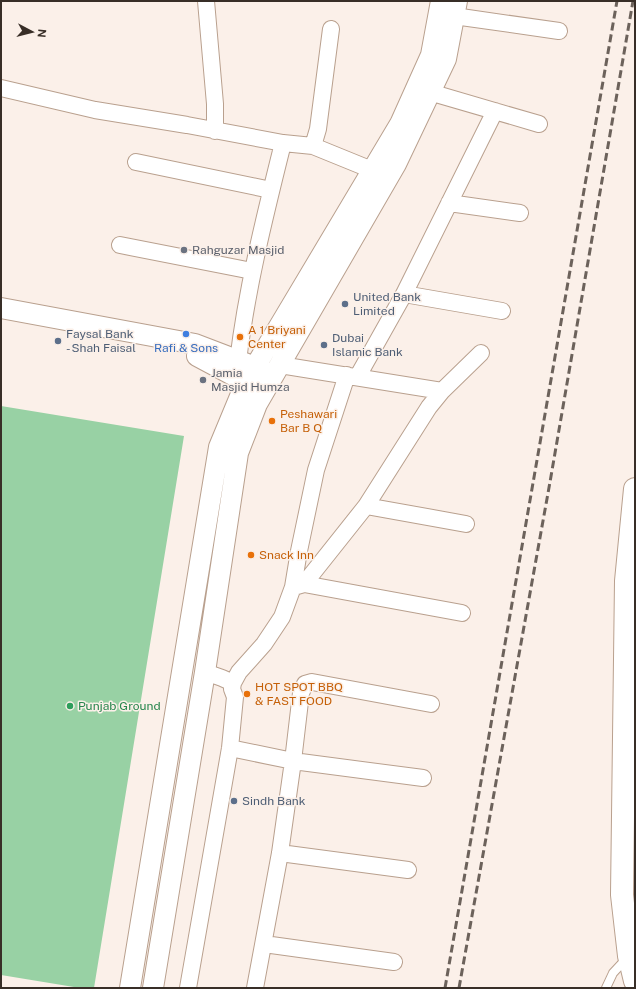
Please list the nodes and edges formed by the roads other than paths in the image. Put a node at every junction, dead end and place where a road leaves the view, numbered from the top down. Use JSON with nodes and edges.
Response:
{"nodes":[{"id":1,"x":206,"y":1,"type":"edge"},
{"id":2,"x":441,"y":1,"type":"edge"},
{"id":3,"x":455,"y":8,"type":"edge"},
{"id":4,"x":331,"y":29,"type":"dead end"},
{"id":5,"x":559,"y":31,"type":"dead end"},
{"id":6,"x":1,"y":88,"type":"edge"},
{"id":7,"x":423,"y":90,"type":"junction"},
{"id":8,"x":495,"y":111,"type":"junction"},
{"id":9,"x":539,"y":124,"type":"dead end"},
{"id":10,"x":215,"y":131,"type":"junction"},
{"id":11,"x":283,"y":143,"type":"junction"},
{"id":12,"x":313,"y":146,"type":"junction"},
{"id":13,"x":136,"y":162,"type":"dead end"},
{"id":14,"x":372,"y":170,"type":"junction"},
{"id":15,"x":271,"y":190,"type":"junction"},
{"id":16,"x":449,"y":203,"type":"junction"},
{"id":17,"x":520,"y":214,"type":"dead end"},
{"id":18,"x":120,"y":245,"type":"dead end"},
{"id":19,"x":252,"y":271,"type":"junction"},
{"id":20,"x":404,"y":294,"type":"junction"},
{"id":21,"x":1,"y":308,"type":"edge"},
{"id":22,"x":502,"y":311,"type":"dead end"},
{"id":23,"x":1,"y":320,"type":"edge"},
{"id":24,"x":482,"y":353,"type":"dead end"},
{"id":25,"x":246,"y":370,"type":"junction"},
{"id":26,"x":352,"y":376,"type":"junction"},
{"id":27,"x":272,"y":378,"type":"junction"},
{"id":28,"x":442,"y":391,"type":"junction"},
{"id":29,"x":635,"y":489,"type":"edge"},
{"id":30,"x":366,"y":506,"type":"junction"},
{"id":31,"x":466,"y":524,"type":"dead end"},
{"id":32,"x":299,"y":585,"type":"junction"},
{"id":33,"x":462,"y":613,"type":"dead end"},
{"id":34,"x":205,"y":672,"type":"junction"},
{"id":35,"x":233,"y":683,"type":"junction"},
{"id":36,"x":431,"y":704,"type":"dead end"},
{"id":37,"x":230,"y":748,"type":"junction"},
{"id":38,"x":293,"y":760,"type":"junction"},
{"id":39,"x":423,"y":778,"type":"dead end"},
{"id":40,"x":280,"y":853,"type":"junction"},
{"id":41,"x":408,"y":870,"type":"dead end"},
{"id":42,"x":264,"y":944,"type":"junction"},
{"id":43,"x":629,"y":956,"type":"junction"},
{"id":44,"x":394,"y":962,"type":"dead end"},
{"id":45,"x":635,"y":981,"type":"edge"},
{"id":46,"x":130,"y":988,"type":"edge"},
{"id":47,"x":153,"y":988,"type":"edge"},
{"id":48,"x":188,"y":988,"type":"edge"},
{"id":49,"x":256,"y":988,"type":"edge"},
{"id":50,"x":606,"y":988,"type":"edge"}],
"edges":[{"from":1,"to":10,"type":"street"},
{"from":2,"to":7,"type":"street"},
{"from":3,"to":5,"type":"street"},
{"from":3,"to":7,"type":"street"},
{"from":4,"to":12,"type":"street"},
{"from":6,"to":10,"type":"street"},
{"from":7,"to":8,"type":"street"},
{"from":7,"to":14,"type":"street"},
{"from":7,"to":27,"type":"street"},
{"from":8,"to":9,"type":"street"},
{"from":8,"to":16,"type":"street"},
{"from":10,"to":11,"type":"street"},
{"from":11,"to":12,"type":"street"},
{"from":11,"to":15,"type":"street"},
{"from":12,"to":14,"type":"street"},
{"from":13,"to":15,"type":"street"},
{"from":14,"to":25,"type":"street"},
{"from":15,"to":19,"type":"street"},
{"from":16,"to":17,"type":"street"},
{"from":16,"to":20,"type":"street"},
{"from":18,"to":19,"type":"street"},
{"from":19,"to":25,"type":"street"},
{"from":20,"to":22,"type":"street"},
{"from":20,"to":26,"type":"street"},
{"from":21,"to":25,"type":"street"},
{"from":23,"to":25,"type":"street"},
{"from":24,"to":28,"type":"street"},
{"from":25,"to":27,"type":"street"},
{"from":25,"to":46,"type":"street"},
{"from":26,"to":27,"type":"street"},
{"from":26,"to":28,"type":"street"},
{"from":26,"to":32,"type":"street"},
{"from":27,"to":34,"type":"street"},
{"from":28,"to":30,"type":"street"},
{"from":29,"to":43,"type":"highway"},
{"from":30,"to":31,"type":"street"},
{"from":30,"to":32,"type":"street"},
{"from":32,"to":33,"type":"street"},
{"from":32,"to":35,"type":"street"},
{"from":34,"to":35,"type":"street"},
{"from":34,"to":47,"type":"street"},
{"from":35,"to":37,"type":"street"},
{"from":36,"to":38,"type":"street"},
{"from":37,"to":38,"type":"street"},
{"from":37,"to":48,"type":"street"},
{"from":38,"to":39,"type":"street"},
{"from":38,"to":40,"type":"street"},
{"from":40,"to":41,"type":"street"},
{"from":40,"to":42,"type":"street"},
{"from":42,"to":44,"type":"street"},
{"from":42,"to":49,"type":"street"},
{"from":43,"to":45,"type":"highway"},
{"from":43,"to":50,"type":"lane"}]}
